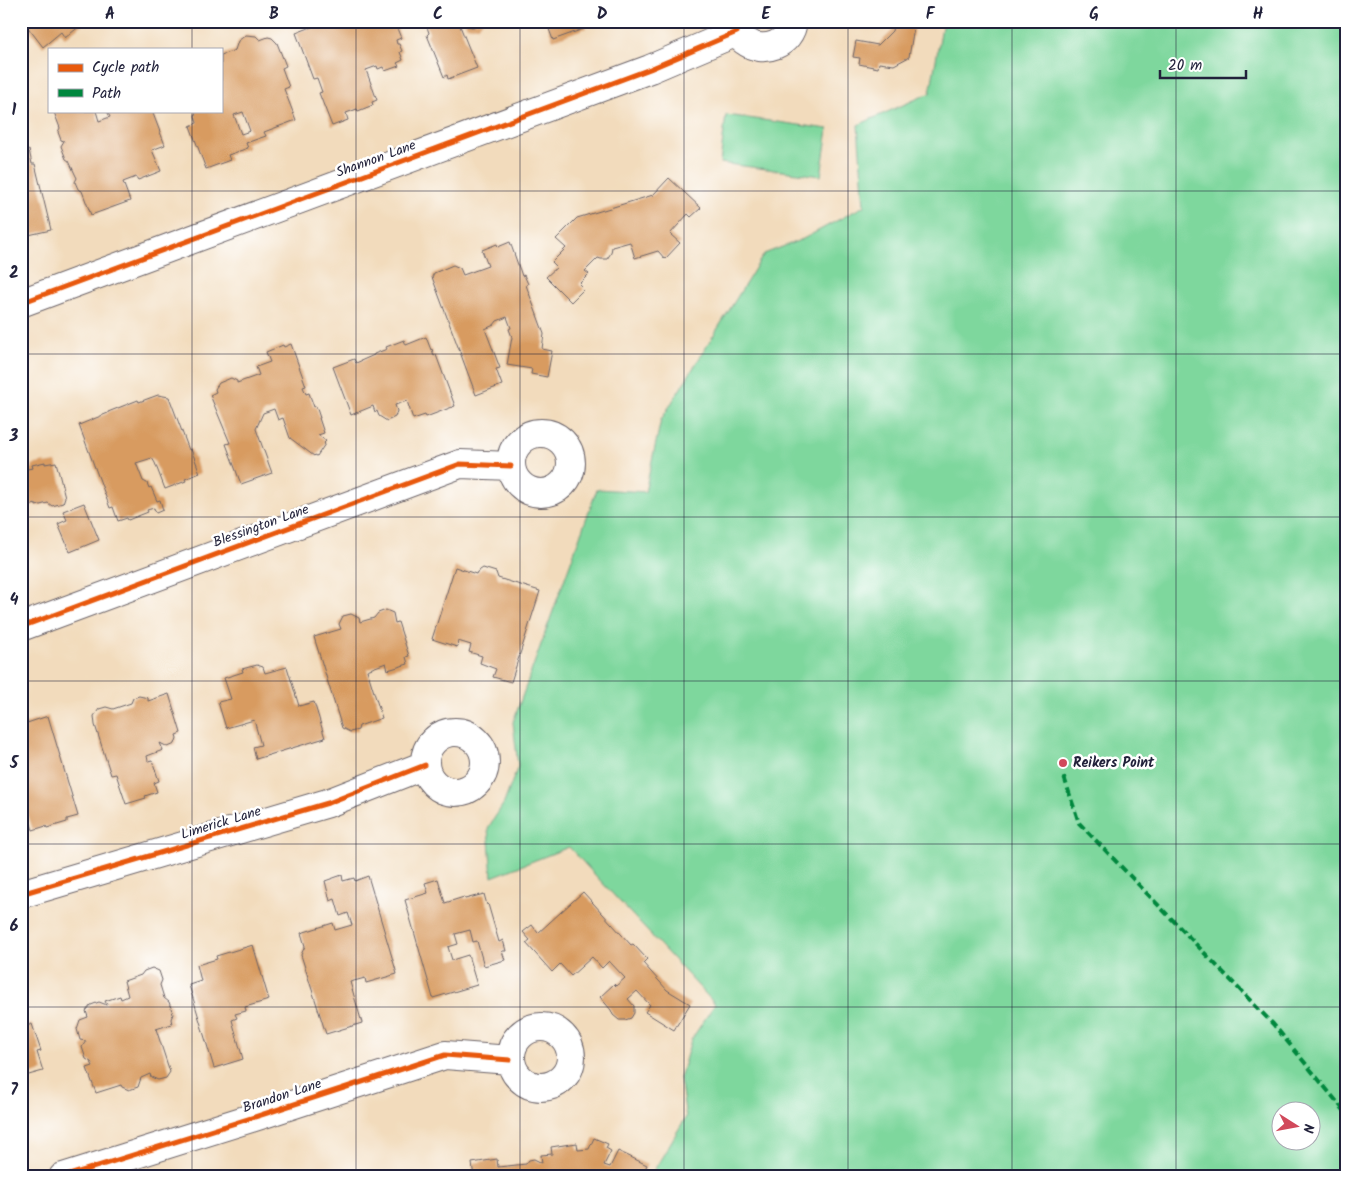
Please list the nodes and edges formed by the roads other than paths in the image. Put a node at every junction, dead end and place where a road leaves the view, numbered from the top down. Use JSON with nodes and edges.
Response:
{"nodes":[{"id":1,"x":793,"y":21,"type":"edge"},
{"id":2,"x":735,"y":26,"type":"edge"},
{"id":3,"x":21,"y":303,"type":"edge"},
{"id":4,"x":511,"y":466,"type":"dead end"},
{"id":5,"x":21,"y":627,"type":"edge"},
{"id":6,"x":425,"y":764,"type":"dead end"},
{"id":7,"x":21,"y":894,"type":"edge"},
{"id":8,"x":510,"y":1060,"type":"dead end"},
{"id":9,"x":62,"y":1177,"type":"edge"}],
"edges":[{"from":1,"to":2,"type":"street"},
{"from":2,"to":3,"type":"street","name":"Shannon Lane"},
{"from":4,"to":5,"type":"street","name":"Blessington Lane"},
{"from":6,"to":7,"type":"street","name":"Limerick Lane"},
{"from":8,"to":9,"type":"street","name":"Brandon Lane"}]}
